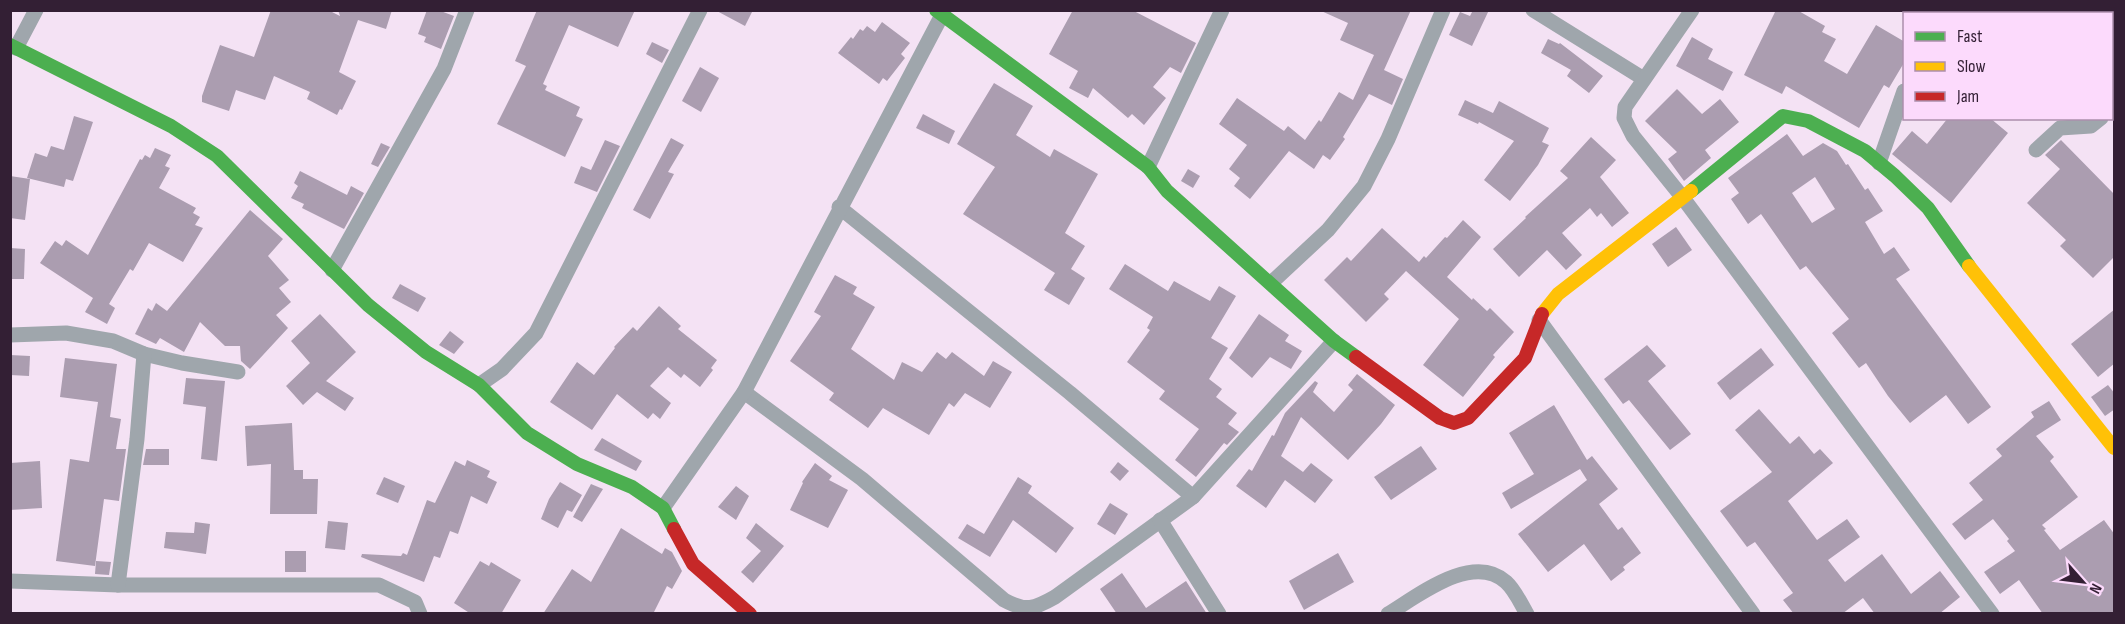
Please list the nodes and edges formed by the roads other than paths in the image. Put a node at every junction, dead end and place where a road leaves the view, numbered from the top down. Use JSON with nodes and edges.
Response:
{"nodes":[{"id":1,"x":36,"y":10,"type":"edge"},
{"id":2,"x":467,"y":10,"type":"edge"},
{"id":3,"x":700,"y":10,"type":"edge"},
{"id":4,"x":1222,"y":10,"type":"edge"},
{"id":5,"x":1443,"y":10,"type":"edge"},
{"id":6,"x":1533,"y":10,"type":"edge"},
{"id":7,"x":1692,"y":10,"type":"edge"},
{"id":8,"x":939,"y":13,"type":"edge"},
{"id":9,"x":13,"y":46,"type":"edge"},
{"id":10,"x":1644,"y":79,"type":"junction"},
{"id":11,"x":1903,"y":97,"type":"edge"},
{"id":12,"x":2098,"y":120,"type":"edge"},
{"id":13,"x":2036,"y":150,"type":"dead end"},
{"id":14,"x":1879,"y":164,"type":"junction"},
{"id":15,"x":1148,"y":166,"type":"junction"},
{"id":16,"x":1683,"y":198,"type":"junction"},
{"id":17,"x":839,"y":207,"type":"junction"},
{"id":18,"x":332,"y":270,"type":"junction"},
{"id":19,"x":1271,"y":283,"type":"junction"},
{"id":20,"x":1539,"y":320,"type":"junction"},
{"id":21,"x":10,"y":335,"type":"edge"},
{"id":22,"x":1334,"y":341,"type":"junction"},
{"id":23,"x":144,"y":354,"type":"junction"},
{"id":24,"x":238,"y":372,"type":"dead end"},
{"id":25,"x":479,"y":385,"type":"junction"},
{"id":26,"x":744,"y":392,"type":"junction"},
{"id":27,"x":2115,"y":448,"type":"edge"},
{"id":28,"x":1193,"y":496,"type":"junction"},
{"id":29,"x":663,"y":508,"type":"junction"},
{"id":30,"x":1160,"y":520,"type":"junction"},
{"id":31,"x":10,"y":581,"type":"edge"},
{"id":32,"x":118,"y":585,"type":"junction"},
{"id":33,"x":420,"y":614,"type":"edge"},
{"id":34,"x":750,"y":614,"type":"edge"},
{"id":35,"x":1219,"y":614,"type":"edge"},
{"id":36,"x":1388,"y":614,"type":"edge"},
{"id":37,"x":1527,"y":614,"type":"edge"},
{"id":38,"x":1753,"y":614,"type":"edge"},
{"id":39,"x":1992,"y":614,"type":"edge"}],
"edges":[{"from":1,"to":9,"type":"street"},
{"from":2,"to":18,"type":"street"},
{"from":3,"to":25,"type":"street"},
{"from":4,"to":15,"type":"street"},
{"from":5,"to":19,"type":"street"},
{"from":6,"to":10,"type":"street"},
{"from":7,"to":10,"type":"street"},
{"from":8,"to":15,"type":"street"},
{"from":8,"to":17,"type":"street"},
{"from":9,"to":18,"type":"street"},
{"from":10,"to":16,"type":"street"},
{"from":11,"to":14,"type":"street"},
{"from":12,"to":13,"type":"street"},
{"from":14,"to":16,"type":"street"},
{"from":14,"to":27,"type":"street"},
{"from":15,"to":19,"type":"street"},
{"from":16,"to":20,"type":"street"},
{"from":16,"to":39,"type":"street"},
{"from":17,"to":26,"type":"street"},
{"from":17,"to":28,"type":"street"},
{"from":18,"to":25,"type":"street"},
{"from":19,"to":22,"type":"street"},
{"from":20,"to":22,"type":"street"},
{"from":20,"to":38,"type":"street"},
{"from":21,"to":23,"type":"street"},
{"from":22,"to":28,"type":"street"},
{"from":23,"to":24,"type":"street"},
{"from":23,"to":32,"type":"street"},
{"from":25,"to":29,"type":"street"},
{"from":26,"to":29,"type":"street"},
{"from":26,"to":30,"type":"street"},
{"from":28,"to":30,"type":"street"},
{"from":29,"to":34,"type":"street"},
{"from":30,"to":35,"type":"street"},
{"from":31,"to":32,"type":"street"},
{"from":32,"to":33,"type":"street"},
{"from":36,"to":37,"type":"street"}]}
